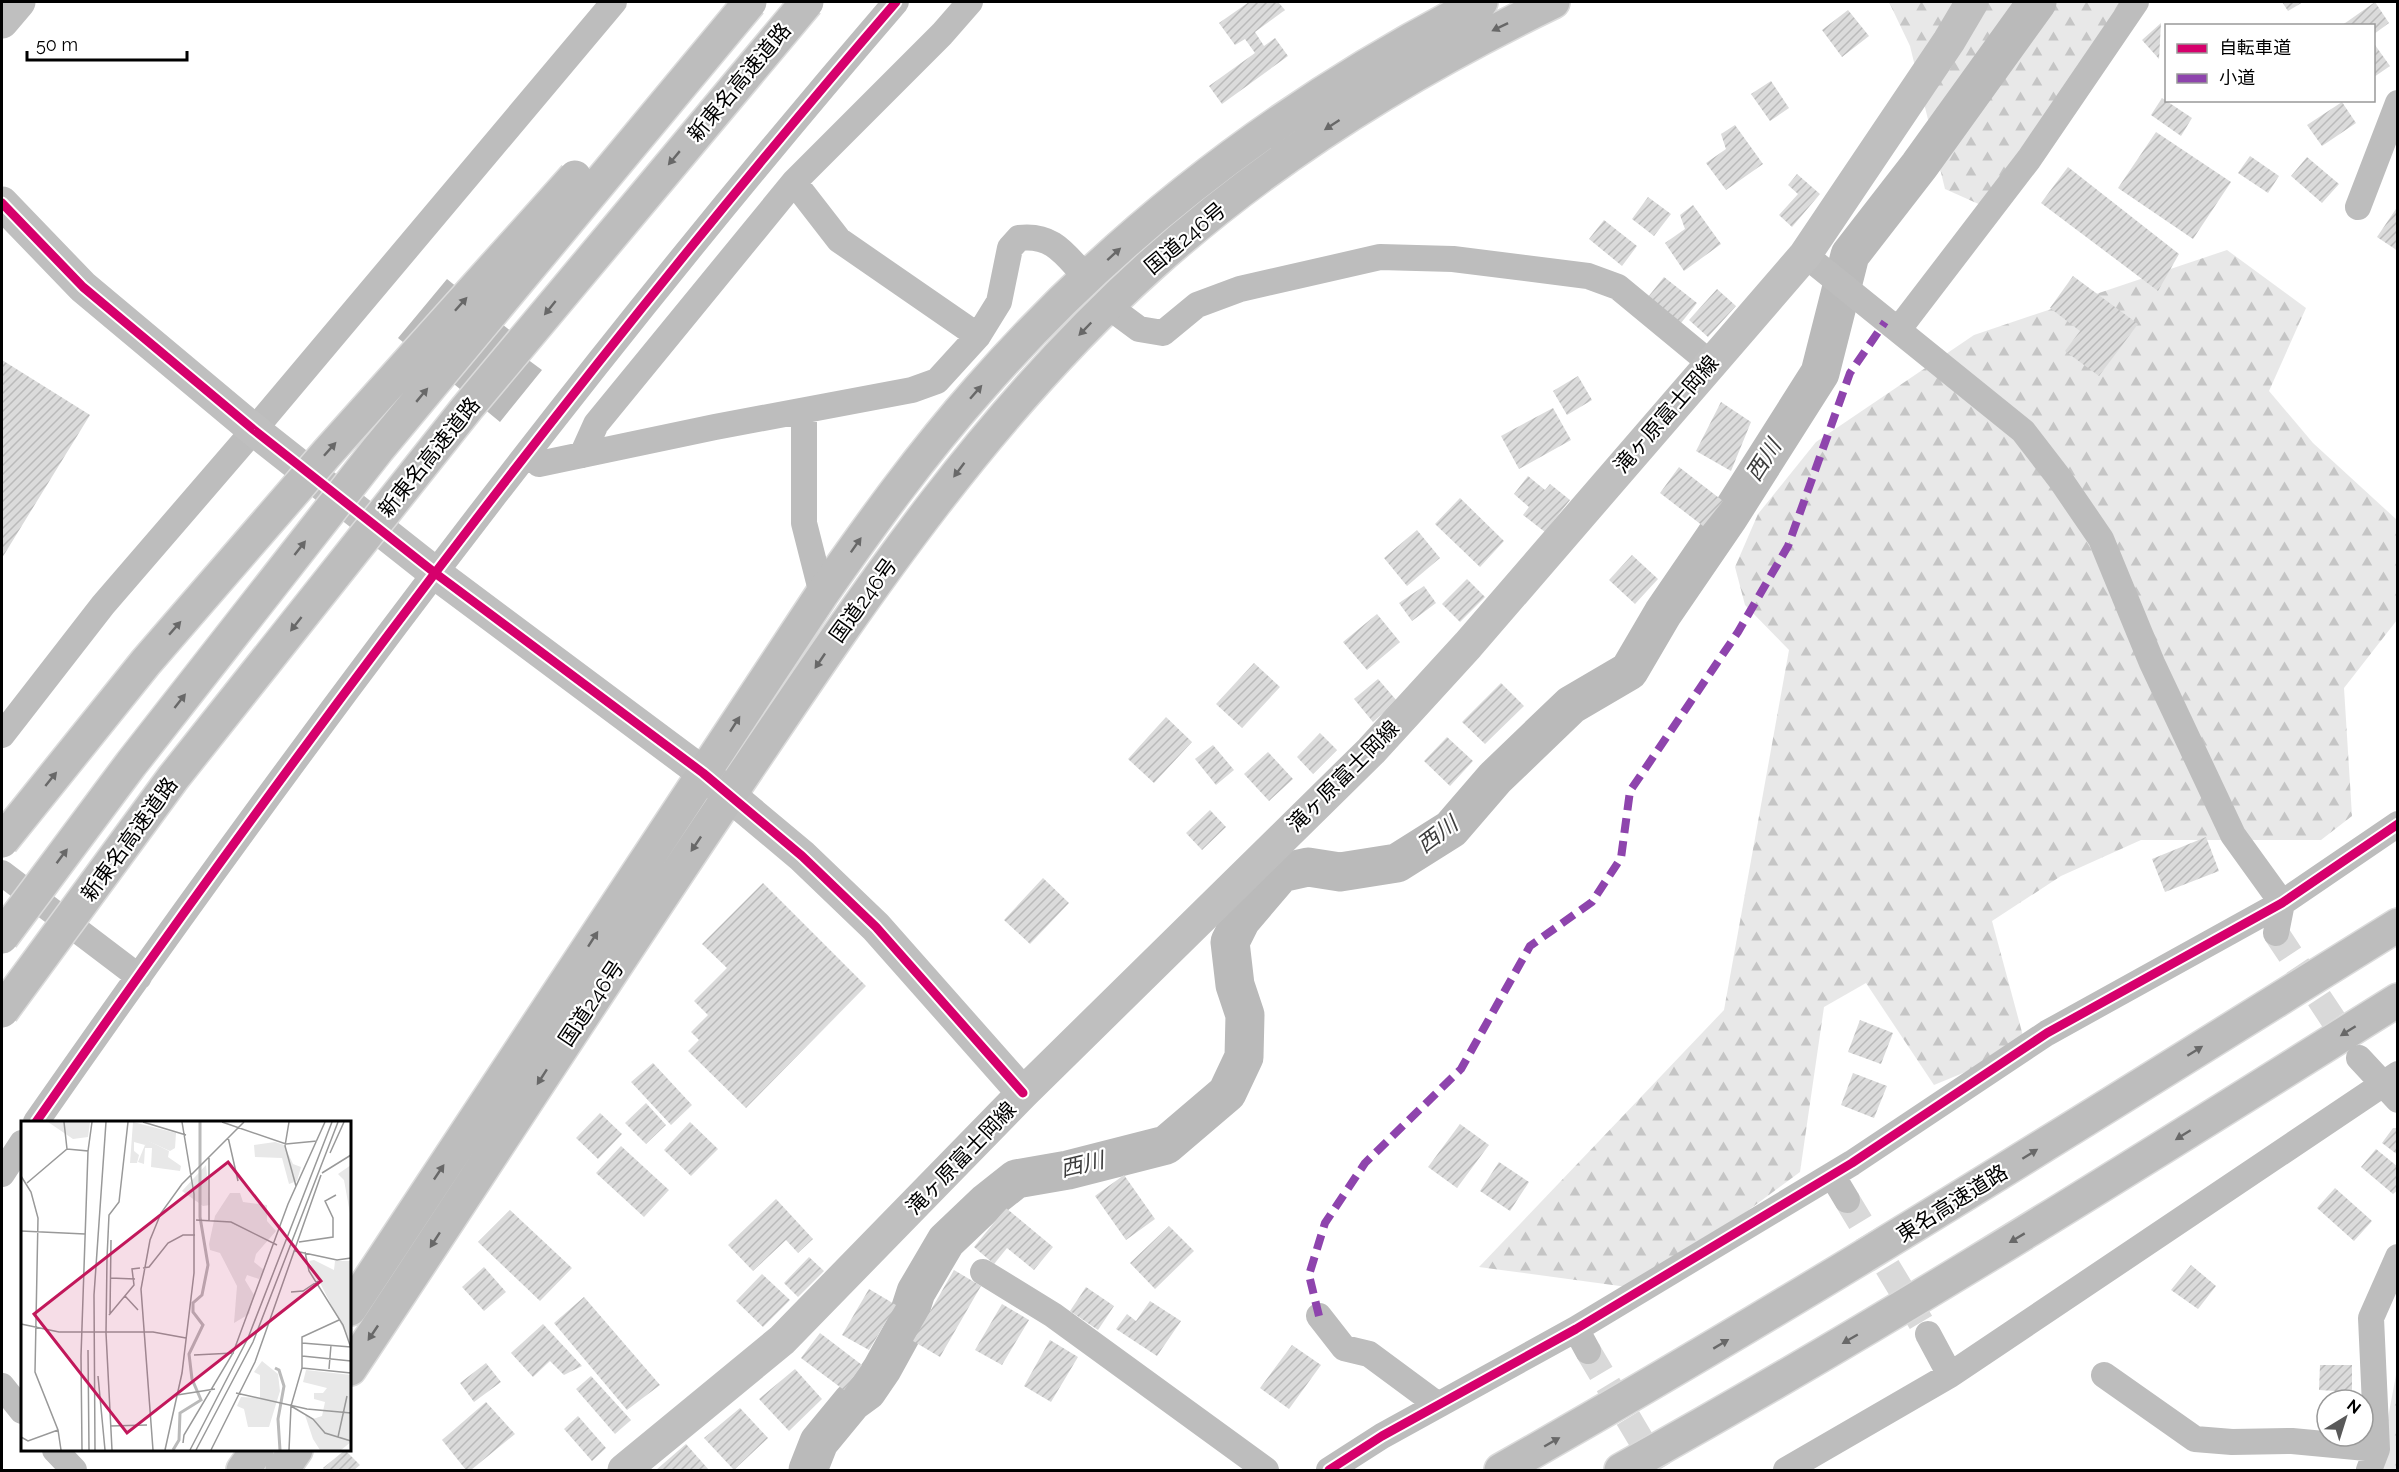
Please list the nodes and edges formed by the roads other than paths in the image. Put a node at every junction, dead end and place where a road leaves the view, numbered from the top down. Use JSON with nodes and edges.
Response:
{"nodes":[{"id":1,"x":19,"y":2,"type":"edge"},
{"id":2,"x":614,"y":2,"type":"edge"},
{"id":3,"x":734,"y":2,"type":"edge"},
{"id":4,"x":750,"y":2,"type":"edge"},
{"id":5,"x":807,"y":2,"type":"edge"},
{"id":6,"x":896,"y":2,"type":"edge"},
{"id":7,"x":970,"y":2,"type":"edge"},
{"id":8,"x":1481,"y":2,"type":"edge"},
{"id":9,"x":1553,"y":2,"type":"edge"},
{"id":10,"x":1972,"y":2,"type":"edge"},
{"id":11,"x":2136,"y":2,"type":"edge"},
{"id":12,"x":2,"y":22,"type":"edge"},
{"id":13,"x":2397,"y":103,"type":"edge"},
{"id":14,"x":794,"y":182,"type":"junction"},
{"id":15,"x":2,"y":203,"type":"edge"},
{"id":16,"x":2358,"y":207,"type":"dead end"},
{"id":17,"x":1816,"y":264,"type":"junction"},
{"id":18,"x":1087,"y":278,"type":"junction"},
{"id":19,"x":1108,"y":306,"type":"junction"},
{"id":20,"x":1891,"y":326,"type":"junction"},
{"id":21,"x":978,"y":336,"type":"junction"},
{"id":22,"x":1710,"y":363,"type":"junction"},
{"id":23,"x":804,"y":412,"type":"junction"},
{"id":24,"x":254,"y":430,"type":"junction"},
{"id":25,"x":582,"y":455,"type":"junction"},
{"id":26,"x":539,"y":464,"type":"dead end"},
{"id":27,"x":435,"y":573,"type":"junction"},
{"id":28,"x":822,"y":594,"type":"junction"},
{"id":29,"x":2,"y":735,"type":"edge"},
{"id":30,"x":703,"y":773,"type":"junction"},
{"id":31,"x":173,"y":778,"type":"junction"},
{"id":32,"x":729,"y":795,"type":"junction"},
{"id":33,"x":2397,"y":824,"type":"edge"},
{"id":34,"x":2,"y":841,"type":"edge"},
{"id":35,"x":2,"y":873,"type":"edge"},
{"id":36,"x":2282,"y":903,"type":"junction"},
{"id":37,"x":2397,"y":925,"type":"edge"},
{"id":38,"x":2276,"y":933,"type":"tunnel mouth"},
{"id":39,"x":2,"y":937,"type":"edge"},
{"id":40,"x":139,"y":976,"type":"junction"},
{"id":41,"x":2397,"y":1000,"type":"edge"},
{"id":42,"x":2,"y":1011,"type":"edge"},
{"id":43,"x":2,"y":1031,"type":"edge"},
{"id":44,"x":2359,"y":1058,"type":"tunnel mouth"},
{"id":45,"x":2392,"y":1086,"type":"edge"},
{"id":46,"x":1023,"y":1093,"type":"junction"},
{"id":47,"x":37,"y":1121,"type":"edge"},
{"id":48,"x":21,"y":1145,"type":"edge"},
{"id":49,"x":2,"y":1174,"type":"edge"},
{"id":50,"x":1832,"y":1175,"type":"junction"},
{"id":51,"x":1847,"y":1200,"type":"tunnel mouth"},
{"id":52,"x":2397,"y":1257,"type":"edge"},
{"id":53,"x":983,"y":1272,"type":"dead end"},
{"id":54,"x":351,"y":1307,"type":"edge"},
{"id":55,"x":1319,"y":1316,"type":"dead end"},
{"id":56,"x":1928,"y":1334,"type":"tunnel mouth"},
{"id":57,"x":351,"y":1367,"type":"edge"},
{"id":58,"x":1950,"y":1375,"type":"junction"},
{"id":59,"x":2104,"y":1375,"type":"dead end"},
{"id":60,"x":2,"y":1386,"type":"edge"},
{"id":61,"x":1438,"y":1405,"type":"junction"},
{"id":62,"x":21,"y":1410,"type":"edge"},
{"id":63,"x":57,"y":1451,"type":"edge"},
{"id":64,"x":256,"y":1451,"type":"edge"},
{"id":65,"x":295,"y":1451,"type":"edge"},
{"id":66,"x":2373,"y":1460,"type":"edge"},
{"id":67,"x":74,"y":1470,"type":"edge"},
{"id":68,"x":243,"y":1470,"type":"edge"},
{"id":69,"x":282,"y":1470,"type":"edge"},
{"id":70,"x":624,"y":1470,"type":"edge"},
{"id":71,"x":1266,"y":1470,"type":"edge"},
{"id":72,"x":1329,"y":1470,"type":"edge"},
{"id":73,"x":1501,"y":1470,"type":"edge"},
{"id":74,"x":1621,"y":1470,"type":"edge"},
{"id":75,"x":1786,"y":1470,"type":"edge"}],
"edges":[{"from":1,"to":12,"type":"main road"},
{"from":2,"to":24,"type":"street"},
{"from":34,"to":3,"type":"highway","one_way":true,"bridge":true},
{"from":39,"to":4,"type":"highway","name":"新東名高速道路","one_way":true,"bridge":true},
{"from":5,"to":31,"type":"highway","name":"新東名高速道路","one_way":true,"bridge":true},
{"from":6,"to":27,"type":"street"},
{"from":7,"to":14,"type":"street"},
{"from":18,"to":8,"type":"highway","name":"国道246号","one_way":true},
{"from":9,"to":19,"type":"highway","name":"国道246号","one_way":true},
{"from":10,"to":17,"type":"main road","name":"滝ヶ原富士岡線"},
{"from":11,"to":20,"type":"street"},
{"from":13,"to":16,"type":"street"},
{"from":14,"to":21,"type":"street"},
{"from":14,"to":25,"type":"street"},
{"from":15,"to":24,"type":"main road"},
{"from":17,"to":20,"type":"street"},
{"from":17,"to":22,"type":"main road","name":"滝ヶ原富士岡線"},
{"from":18,"to":21,"type":"street"},
{"from":28,"to":18,"type":"highway","name":"国道246号","one_way":true},
{"from":19,"to":22,"type":"street"},
{"from":19,"to":32,"type":"highway","name":"国道246号","one_way":true},
{"from":20,"to":36,"type":"street"},
{"from":21,"to":23,"type":"street"},
{"from":22,"to":46,"type":"main road","name":"滝ヶ原富士岡線"},
{"from":23,"to":25,"type":"street"},
{"from":23,"to":28,"type":"street"},
{"from":24,"to":27,"type":"main road"},
{"from":24,"to":29,"type":"street"},
{"from":25,"to":26,"type":"street"},
{"from":27,"to":30,"type":"main road"},
{"from":27,"to":40,"type":"street"},
{"from":30,"to":28,"type":"highway","name":"国道246号","one_way":true},
{"from":30,"to":32,"type":"main road"},
{"from":54,"to":30,"type":"highway","name":"国道246号","one_way":true},
{"from":31,"to":42,"type":"highway","name":"新東名高速道路","bridge":true},
{"from":31,"to":43,"type":"highway","bridge":true},
{"from":32,"to":46,"type":"main road"},
{"from":32,"to":57,"type":"highway","name":"国道246号","one_way":true},
{"from":33,"to":36,"type":"street"},
{"from":35,"to":40,"type":"street"},
{"from":36,"to":38,"type":"street"},
{"from":36,"to":50,"type":"street"},
{"from":73,"to":37,"type":"highway","name":"東名高速道路","one_way":true},
{"from":40,"to":47,"type":"street"},
{"from":41,"to":74,"type":"highway","one_way":true},
{"from":44,"to":45,"type":"street"},
{"from":45,"to":58,"type":"street"},
{"from":46,"to":70,"type":"main road","name":"滝ヶ原富士岡線"},
{"from":48,"to":49,"type":"street"},
{"from":50,"to":51,"type":"street"},
{"from":50,"to":61,"type":"street"},
{"from":52,"to":66,"type":"street"},
{"from":53,"to":71,"type":"street"},
{"from":55,"to":61,"type":"street"},
{"from":56,"to":58,"type":"street"},
{"from":58,"to":75,"type":"street"},
{"from":59,"to":66,"type":"street"},
{"from":60,"to":62,"type":"street"},
{"from":61,"to":72,"type":"street"},
{"from":63,"to":67,"type":"street"},
{"from":64,"to":68,"type":"highway"},
{"from":65,"to":69,"type":"highway"}]}
